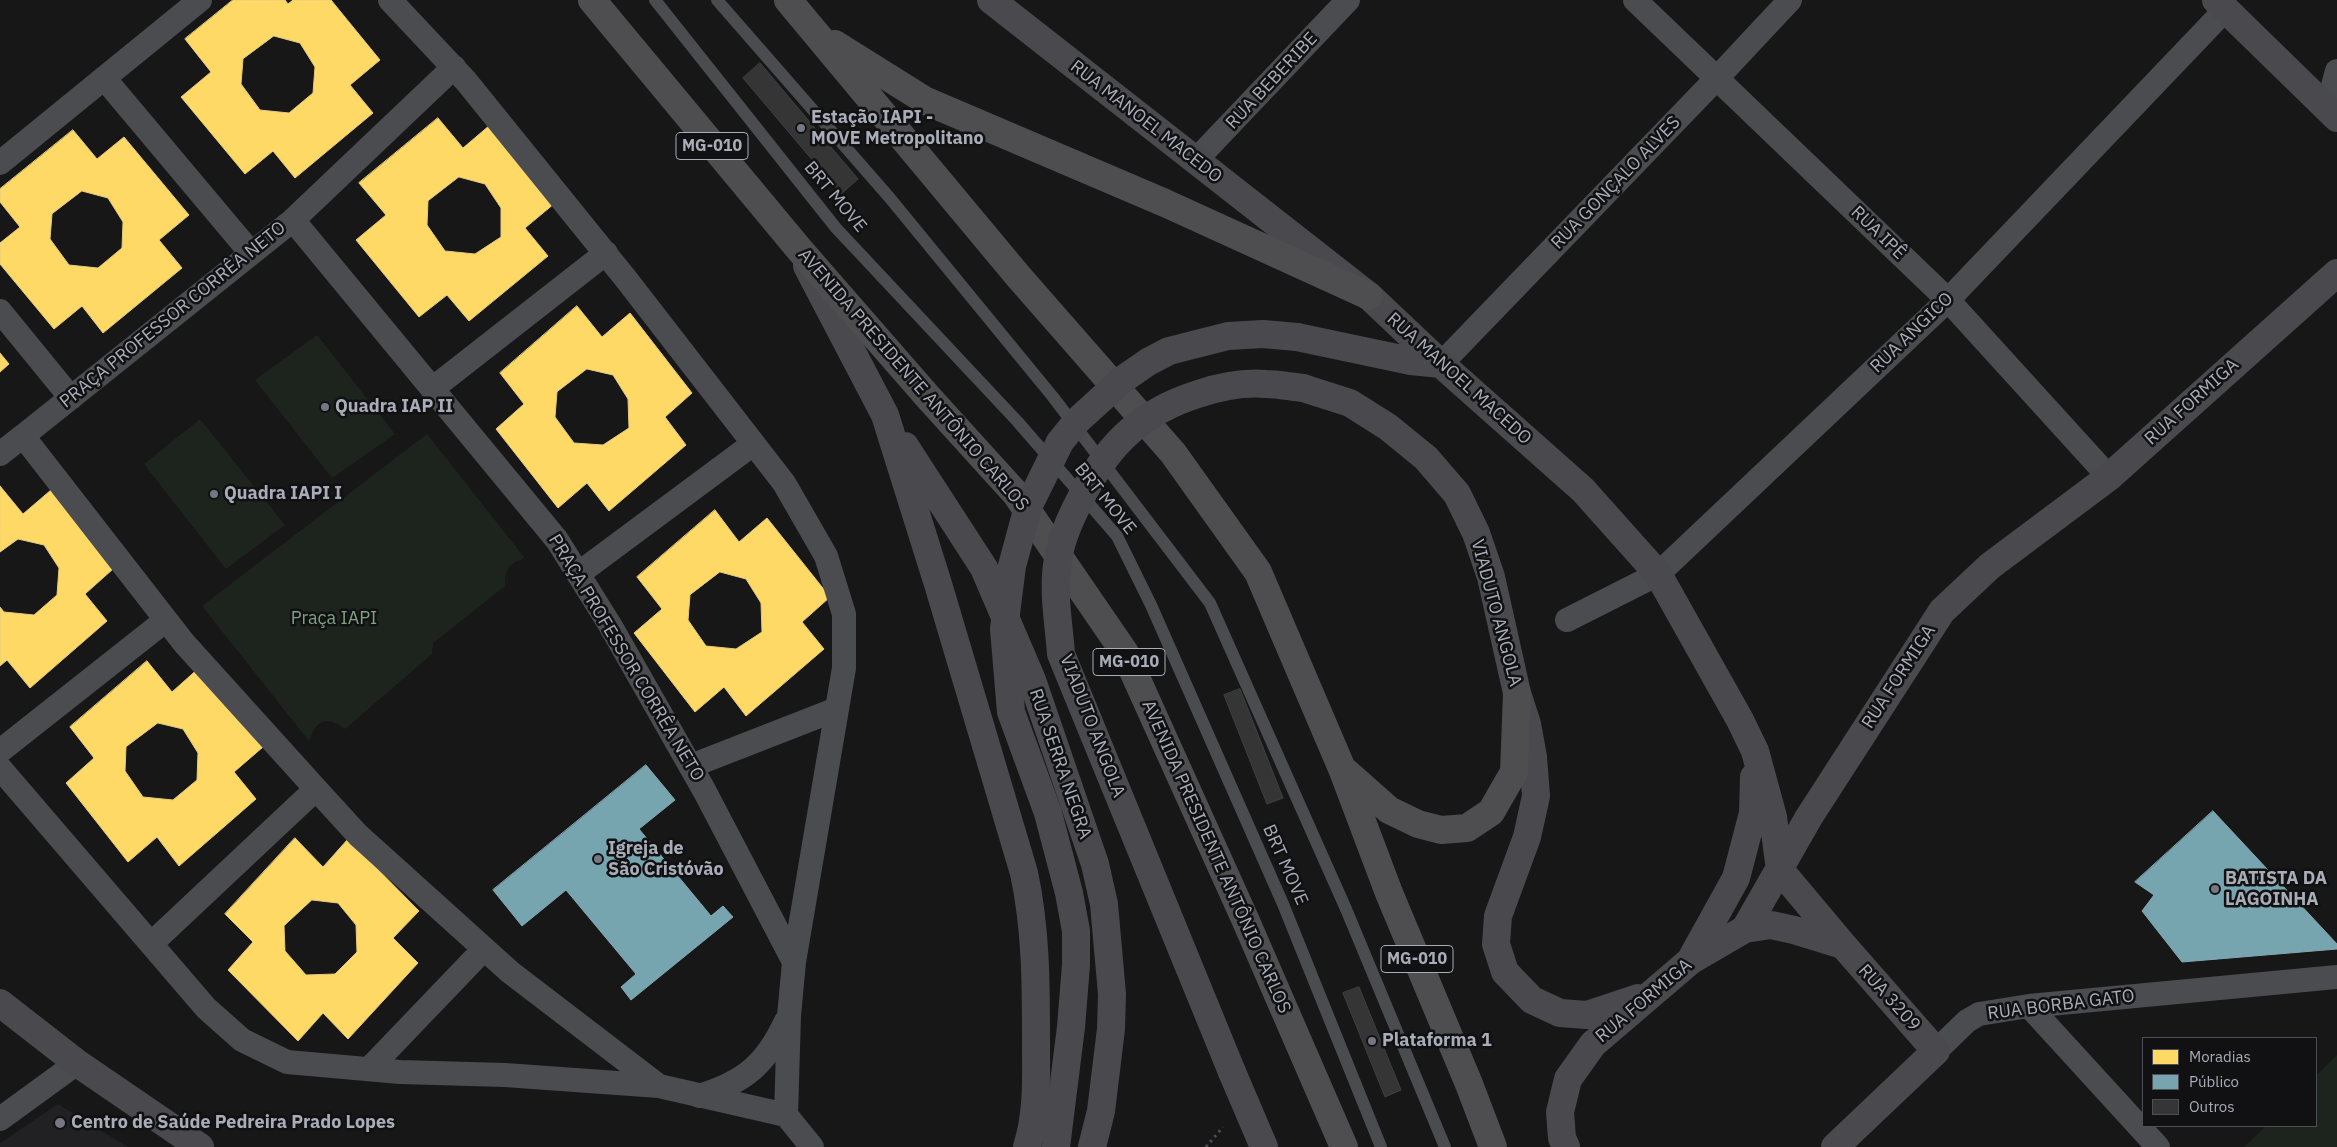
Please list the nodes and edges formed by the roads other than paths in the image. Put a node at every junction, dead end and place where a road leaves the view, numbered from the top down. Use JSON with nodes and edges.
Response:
{"nodes":[{"id":1,"x":200,"y":0,"type":"edge"},
{"id":2,"x":390,"y":0,"type":"edge"},
{"id":3,"x":592,"y":0,"type":"edge"},
{"id":4,"x":654,"y":0,"type":"edge"},
{"id":5,"x":717,"y":0,"type":"edge"},
{"id":6,"x":788,"y":0,"type":"edge"},
{"id":7,"x":991,"y":0,"type":"edge"},
{"id":8,"x":1348,"y":0,"type":"edge"},
{"id":9,"x":1635,"y":0,"type":"edge"},
{"id":10,"x":1790,"y":0,"type":"edge"},
{"id":11,"x":2221,"y":5,"type":"edge"},
{"id":12,"x":813,"y":31,"type":"junction"},
{"id":13,"x":454,"y":67,"type":"junction"},
{"id":14,"x":2337,"y":71,"type":"edge"},
{"id":15,"x":104,"y":78,"type":"junction"},
{"id":16,"x":1717,"y":78,"type":"junction"},
{"id":17,"x":2332,"y":113,"type":"edge"},
{"id":18,"x":1195,"y":161,"type":"junction"},
{"id":19,"x":0,"y":162,"type":"edge"},
{"id":20,"x":293,"y":220,"type":"junction"},
{"id":21,"x":798,"y":250,"type":"junction"},
{"id":22,"x":251,"y":253,"type":"junction"},
{"id":23,"x":606,"y":253,"type":"junction"},
{"id":24,"x":2337,"y":273,"type":"edge"},
{"id":25,"x":1368,"y":296,"type":"junction"},
{"id":26,"x":1948,"y":300,"type":"junction"},
{"id":27,"x":0,"y":311,"type":"edge"},
{"id":28,"x":1441,"y":364,"type":"junction"},
{"id":29,"x":432,"y":388,"type":"junction"},
{"id":30,"x":71,"y":398,"type":"junction"},
{"id":31,"x":886,"y":415,"type":"junction"},
{"id":32,"x":23,"y":436,"type":"junction"},
{"id":33,"x":753,"y":444,"type":"junction"},
{"id":34,"x":0,"y":454,"type":"edge"},
{"id":35,"x":2109,"y":477,"type":"junction"},
{"id":36,"x":578,"y":574,"type":"junction"},
{"id":37,"x":1658,"y":574,"type":"junction"},
{"id":38,"x":166,"y":620,"type":"junction"},
{"id":39,"x":1567,"y":620,"type":"dead end"},
{"id":40,"x":1517,"y":693,"type":"junction"},
{"id":41,"x":838,"y":709,"type":"junction"},
{"id":42,"x":1755,"y":751,"type":"junction"},
{"id":43,"x":0,"y":752,"type":"edge"},
{"id":44,"x":691,"y":766,"type":"junction"},
{"id":45,"x":0,"y":768,"type":"edge"},
{"id":46,"x":1343,"y":770,"type":"junction"},
{"id":47,"x":316,"y":789,"type":"junction"},
{"id":48,"x":1780,"y":870,"type":"junction"},
{"id":49,"x":1745,"y":929,"type":"junction"},
{"id":50,"x":151,"y":944,"type":"junction"},
{"id":51,"x":1843,"y":946,"type":"junction"},
{"id":52,"x":484,"y":949,"type":"junction"},
{"id":53,"x":1690,"y":961,"type":"junction"},
{"id":54,"x":794,"y":962,"type":"junction"},
{"id":55,"x":2337,"y":976,"type":"edge"},
{"id":56,"x":1654,"y":993,"type":"junction"},
{"id":57,"x":0,"y":1003,"type":"edge"},
{"id":58,"x":2029,"y":1006,"type":"junction"},
{"id":59,"x":789,"y":1016,"type":"junction"},
{"id":60,"x":1936,"y":1051,"type":"junction"},
{"id":61,"x":77,"y":1063,"type":"junction"},
{"id":62,"x":369,"y":1069,"type":"junction"},
{"id":63,"x":659,"y":1086,"type":"junction"},
{"id":64,"x":699,"y":1096,"type":"junction"},
{"id":65,"x":786,"y":1115,"type":"junction"},
{"id":66,"x":0,"y":1119,"type":"edge"},
{"id":67,"x":200,"y":1147,"type":"edge"},
{"id":68,"x":812,"y":1147,"type":"edge"},
{"id":69,"x":1027,"y":1147,"type":"edge"},
{"id":70,"x":1056,"y":1147,"type":"edge"},
{"id":71,"x":1092,"y":1147,"type":"edge"},
{"id":72,"x":1264,"y":1147,"type":"edge"},
{"id":73,"x":1344,"y":1147,"type":"edge"},
{"id":74,"x":1381,"y":1147,"type":"edge"},
{"id":75,"x":1445,"y":1147,"type":"edge"},
{"id":76,"x":1493,"y":1147,"type":"edge"},
{"id":77,"x":1566,"y":1147,"type":"edge"},
{"id":78,"x":1835,"y":1147,"type":"edge"},
{"id":79,"x":2158,"y":1147,"type":"edge"}],
"edges":[{"from":1,"to":15,"type":"street"},
{"from":2,"to":13,"type":"street"},
{"from":3,"to":21,"type":"highway","name":"AVENIDA PRESIDENTE ANTÔNIO CARLOS","number":"MG-010"},
{"from":4,"to":74,"type":"lane","name":"BRT MOVE"},
{"from":5,"to":75,"type":"lane","name":"BRT MOVE"},
{"from":6,"to":12,"type":"highway","number":"MG-010"},
{"from":7,"to":18,"type":"street","name":"RUA MANOEL MACEDO"},
{"from":8,"to":18,"type":"street","name":"RUA BEBERIBE"},
{"from":9,"to":16,"type":"street","name":"RUA IPÊ"},
{"from":10,"to":16,"type":"street","name":"RUA GONÇALO ALVES"},
{"from":11,"to":17,"type":"street"},
{"from":11,"to":26,"type":"street","name":"RUA ANGICO"},
{"from":12,"to":25,"type":"highway"},
{"from":12,"to":46,"type":"highway","number":"MG-010"},
{"from":13,"to":20,"type":"street"},
{"from":13,"to":23,"type":"street"},
{"from":14,"to":17,"type":"street"},
{"from":15,"to":19,"type":"street"},
{"from":15,"to":22,"type":"street"},
{"from":16,"to":26,"type":"street","name":"RUA IPÊ"},
{"from":16,"to":28,"type":"street","name":"RUA GONÇALO ALVES"},
{"from":18,"to":25,"type":"street","name":"RUA MANOEL MACEDO"},
{"from":20,"to":22,"type":"street","name":"PRAÇA PROFESSOR CORRÊA NETO"},
{"from":20,"to":29,"type":"street","name":"PRAÇA PROFESSOR CORRÊA NETO"},
{"from":21,"to":31,"type":"street","name":"RUA SERRA NEGRA"},
{"from":21,"to":73,"type":"highway","name":"AVENIDA PRESIDENTE ANTÔNIO CARLOS","number":"MG-010"},
{"from":22,"to":30,"type":"street","name":"PRAÇA PROFESSOR CORRÊA NETO"},
{"from":23,"to":29,"type":"street"},
{"from":23,"to":33,"type":"street"},
{"from":24,"to":35,"type":"street","name":"RUA FORMIGA"},
{"from":25,"to":28,"type":"street","name":"RUA MANOEL MACEDO"},
{"from":26,"to":35,"type":"street","name":"RUA IPÊ"},
{"from":26,"to":37,"type":"street","name":"RUA ANGICO"},
{"from":27,"to":30,"type":"street"},
{"from":28,"to":37,"type":"street","name":"RUA MANOEL MACEDO"},
{"from":28,"to":70,"type":"street","bridge":true},
{"from":29,"to":36,"type":"street","name":"PRAÇA PROFESSOR CORRÊA NETO"},
{"from":30,"to":32,"type":"street","name":"PRAÇA PROFESSOR CORRÊA NETO"},
{"from":31,"to":69,"type":"street","name":"RUA SERRA NEGRA"},
{"from":31,"to":71,"type":"street","name":"RUA SERRA NEGRA"},
{"from":32,"to":34,"type":"street","name":"PRAÇA PROFESSOR CORRÊA NETO"},
{"from":32,"to":38,"type":"street"},
{"from":33,"to":36,"type":"street"},
{"from":33,"to":41,"type":"street"},
{"from":35,"to":48,"type":"street","name":"RUA FORMIGA"},
{"from":36,"to":44,"type":"street","name":"PRAÇA PROFESSOR CORRÊA NETO"},
{"from":37,"to":39,"type":"street","name":"RUA ANGICO"},
{"from":37,"to":42,"type":"street","name":"RUA MANOEL MACEDO"},
{"from":38,"to":43,"type":"street"},
{"from":38,"to":47,"type":"street"},
{"from":40,"to":46,"type":"highway"},
{"from":40,"to":56,"type":"street","name":"VIADUTO ANGOLA"},
{"from":40,"to":72,"type":"street","name":"VIADUTO ANGOLA","bridge":true},
{"from":41,"to":44,"type":"street"},
{"from":41,"to":54,"type":"street"},
{"from":42,"to":48,"type":"street","name":"RUA MANOEL MACEDO"},
{"from":42,"to":53,"type":"street"},
{"from":44,"to":54,"type":"street","name":"PRAÇA PROFESSOR CORRÊA NETO"},
{"from":45,"to":50,"type":"street"},
{"from":46,"to":76,"type":"highway","number":"MG-010"},
{"from":47,"to":50,"type":"street"},
{"from":47,"to":52,"type":"street"},
{"from":48,"to":49,"type":"street","name":"RUA FORMIGA"},
{"from":48,"to":51,"type":"street","name":"RUA 3209"},
{"from":49,"to":51,"type":"street"},
{"from":49,"to":53,"type":"street","name":"RUA FORMIGA"},
{"from":50,"to":62,"type":"street"},
{"from":51,"to":60,"type":"street","name":"RUA 3209"},
{"from":52,"to":62,"type":"street"},
{"from":52,"to":63,"type":"street"},
{"from":53,"to":56,"type":"street","name":"RUA FORMIGA"},
{"from":54,"to":59,"type":"street"},
{"from":55,"to":58,"type":"street","name":"RUA BORBA GATO"},
{"from":56,"to":77,"type":"street","name":"RUA FORMIGA"},
{"from":57,"to":61,"type":"street"},
{"from":58,"to":60,"type":"street","name":"RUA BORBA GATO"},
{"from":58,"to":79,"type":"street"},
{"from":59,"to":64,"type":"street"},
{"from":59,"to":65,"type":"street"},
{"from":60,"to":78,"type":"street","name":"RUA BORBA GATO"},
{"from":61,"to":66,"type":"street"},
{"from":61,"to":67,"type":"street"},
{"from":62,"to":63,"type":"street"},
{"from":63,"to":64,"type":"street"},
{"from":64,"to":65,"type":"street"},
{"from":65,"to":68,"type":"street"}]}
